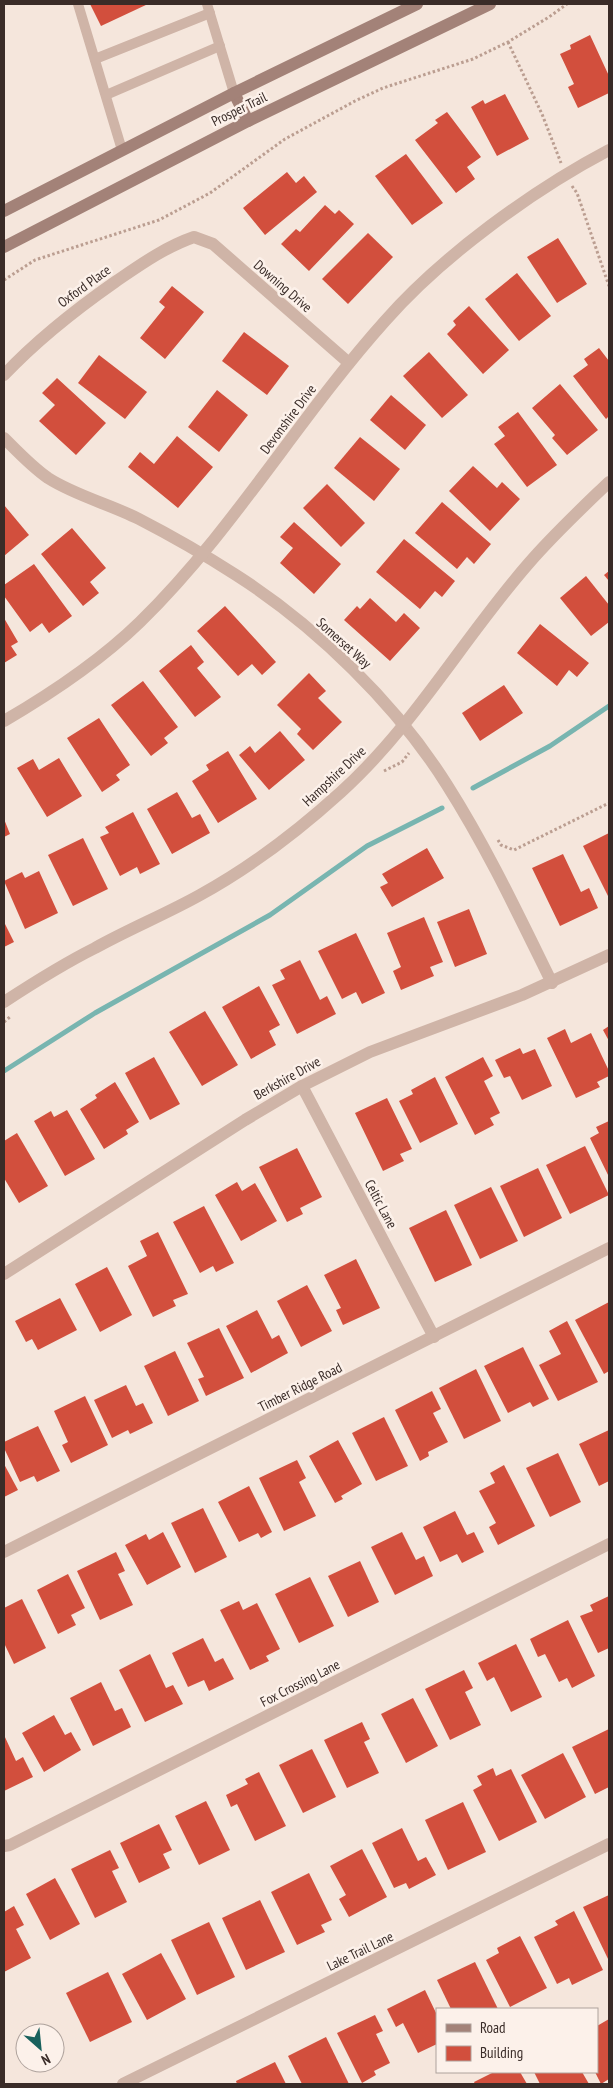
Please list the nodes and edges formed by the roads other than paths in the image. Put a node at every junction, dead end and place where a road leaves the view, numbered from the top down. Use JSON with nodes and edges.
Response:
{"nodes":[{"id":1,"x":78,"y":4,"type":"edge"},
{"id":2,"x":417,"y":4,"type":"edge"},
{"id":3,"x":490,"y":4,"type":"edge"},
{"id":4,"x":209,"y":8,"type":"edge"},
{"id":5,"x":220,"y":46,"type":"junction"},
{"id":6,"x":95,"y":59,"type":"junction"},
{"id":7,"x":234,"y":93,"type":"junction"},
{"id":8,"x":106,"y":94,"type":"junction"},
{"id":9,"x":248,"y":122,"type":"junction"},
{"id":10,"x":122,"y":150,"type":"junction"},
{"id":11,"x":609,"y":150,"type":"edge"},
{"id":12,"x":4,"y":211,"type":"edge"},
{"id":13,"x":194,"y":237,"type":"joint"},
{"id":14,"x":4,"y":247,"type":"edge"},
{"id":15,"x":349,"y":363,"type":"junction"},
{"id":16,"x":4,"y":376,"type":"edge"},
{"id":17,"x":4,"y":438,"type":"edge"},
{"id":18,"x":609,"y":482,"type":"edge"},
{"id":19,"x":203,"y":555,"type":"junction"},
{"id":20,"x":4,"y":721,"type":"edge"},
{"id":21,"x":403,"y":725,"type":"junction"},
{"id":22,"x":609,"y":955,"type":"edge"},
{"id":23,"x":552,"y":983,"type":"junction"},
{"id":24,"x":4,"y":1002,"type":"edge"},
{"id":25,"x":302,"y":1086,"type":"junction"},
{"id":26,"x":609,"y":1248,"type":"edge"},
{"id":27,"x":4,"y":1274,"type":"edge"},
{"id":28,"x":434,"y":1336,"type":"junction"},
{"id":29,"x":609,"y":1544,"type":"edge"},
{"id":30,"x":4,"y":1552,"type":"edge"},
{"id":31,"x":609,"y":1844,"type":"edge"},
{"id":32,"x":4,"y":1846,"type":"edge"},
{"id":33,"x":123,"y":2084,"type":"edge"}],
"edges":[{"from":1,"to":6,"type":"lane"},
{"from":2,"to":7,"type":"main road","name":"Prosper Trail"},
{"from":3,"to":9,"type":"main road","name":"Prosper Trail"},
{"from":4,"to":5,"type":"lane"},
{"from":4,"to":6,"type":"lane"},
{"from":5,"to":7,"type":"lane"},
{"from":5,"to":8,"type":"lane"},
{"from":6,"to":8,"type":"lane"},
{"from":7,"to":9,"type":"main road"},
{"from":7,"to":10,"type":"main road","name":"Prosper Trail"},
{"from":8,"to":10,"type":"lane"},
{"from":9,"to":14,"type":"main road","name":"Prosper Trail"},
{"from":10,"to":12,"type":"main road","name":"Prosper Trail"},
{"from":11,"to":15,"type":"street","name":"Devonshire Drive"},
{"from":13,"to":15,"type":"street","name":"Downing Drive"},
{"from":13,"to":16,"type":"street","name":"Oxford Place"},
{"from":15,"to":19,"type":"street","name":"Devonshire Drive"},
{"from":17,"to":19,"type":"street","name":"Somerset Way"},
{"from":18,"to":21,"type":"street","name":"Hampshire Drive"},
{"from":19,"to":20,"type":"street","name":"Devonshire Drive"},
{"from":19,"to":21,"type":"street","name":"Somerset Way"},
{"from":21,"to":23,"type":"street","name":"Somerset Way"},
{"from":21,"to":24,"type":"street","name":"Hampshire Drive"},
{"from":22,"to":23,"type":"street","name":"Berkshire Drive"},
{"from":23,"to":25,"type":"street","name":"Berkshire Drive"},
{"from":25,"to":27,"type":"street","name":"Berkshire Drive"},
{"from":25,"to":28,"type":"street","name":"Celtic Lane"},
{"from":26,"to":28,"type":"street","name":"Timber Ridge Road"},
{"from":28,"to":30,"type":"street","name":"Timber Ridge Road"},
{"from":29,"to":32,"type":"street","name":"Fox Crossing Lane"},
{"from":31,"to":33,"type":"street","name":"Lake Trail Lane"}]}
